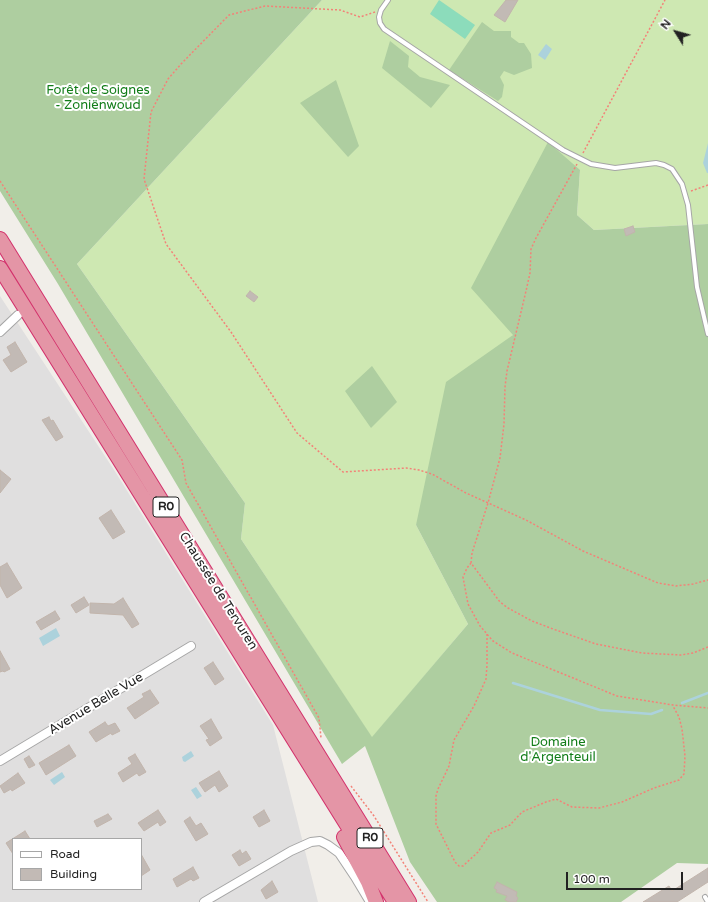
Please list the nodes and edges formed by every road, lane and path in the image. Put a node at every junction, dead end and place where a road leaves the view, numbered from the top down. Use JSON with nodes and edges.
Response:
{"nodes":[{"id":1,"x":388,"y":0,"type":"edge"},
{"id":2,"x":665,"y":0,"type":"edge"},
{"id":3,"x":381,"y":10,"type":"junction"},
{"id":4,"x":580,"y":159,"type":"junction"},
{"id":5,"x":0,"y":181,"type":"edge"},
{"id":6,"x":708,"y":185,"type":"edge"},
{"id":7,"x":685,"y":193,"type":"junction"},
{"id":8,"x":0,"y":239,"type":"edge"},
{"id":9,"x":0,"y":268,"type":"edge"},
{"id":10,"x":18,"y":315,"type":"dead end"},
{"id":11,"x":0,"y":332,"type":"edge"},
{"id":12,"x":708,"y":334,"type":"edge"},
{"id":13,"x":488,"y":503,"type":"junction"},
{"id":14,"x":471,"y":563,"type":"junction"},
{"id":15,"x":708,"y":580,"type":"edge"},
{"id":16,"x":487,"y":634,"type":"junction"},
{"id":17,"x":191,"y":646,"type":"dead end"},
{"id":18,"x":708,"y":647,"type":"edge"},
{"id":19,"x":673,"y":704,"type":"junction"},
{"id":20,"x":708,"y":708,"type":"edge"},
{"id":21,"x":321,"y":740,"type":"dead end"},
{"id":22,"x":0,"y":761,"type":"edge"},
{"id":23,"x":348,"y":783,"type":"dead end"},
{"id":24,"x":341,"y":817,"type":"junction"},
{"id":25,"x":705,"y":897,"type":"dead end"},
{"id":26,"x":204,"y":902,"type":"edge"},
{"id":27,"x":370,"y":902,"type":"edge"},
{"id":28,"x":376,"y":902,"type":"edge"},
{"id":29,"x":395,"y":902,"type":"edge"},
{"id":30,"x":409,"y":902,"type":"edge"},
{"id":31,"x":428,"y":902,"type":"edge"},
{"id":32,"x":708,"y":902,"type":"edge"}],
"edges":[{"from":1,"to":3,"type":"lane"},
{"from":2,"to":4,"type":"path"},
{"from":3,"to":4,"type":"lane"},
{"from":3,"to":13,"type":"path"},
{"from":4,"to":7,"type":"lane"},
{"from":4,"to":13,"type":"path"},
{"from":5,"to":21,"type":"path"},
{"from":6,"to":7,"type":"path"},
{"from":7,"to":12,"type":"lane"},
{"from":8,"to":30,"type":"highway","name":"Chaussée de Tervuren","number":"R0"},
{"from":9,"to":24,"type":"highway","name":"Chaussée de Tervuren","number":"R0"},
{"from":10,"to":11,"type":"street"},
{"from":13,"to":14,"type":"path"},
{"from":13,"to":15,"type":"path"},
{"from":14,"to":16,"type":"path"},
{"from":14,"to":18,"type":"path"},
{"from":16,"to":19,"type":"path"},
{"from":16,"to":19,"type":"path"},
{"from":17,"to":22,"type":"street","name":"Avenue Belle Vue"},
{"from":19,"to":20,"type":"path"},
{"from":23,"to":31,"type":"path"},
{"from":24,"to":28,"type":"highway"},
{"from":24,"to":29,"type":"highway","number":"R0"},
{"from":25,"to":32,"type":"lane"},
{"from":26,"to":27,"type":"street"}]}
